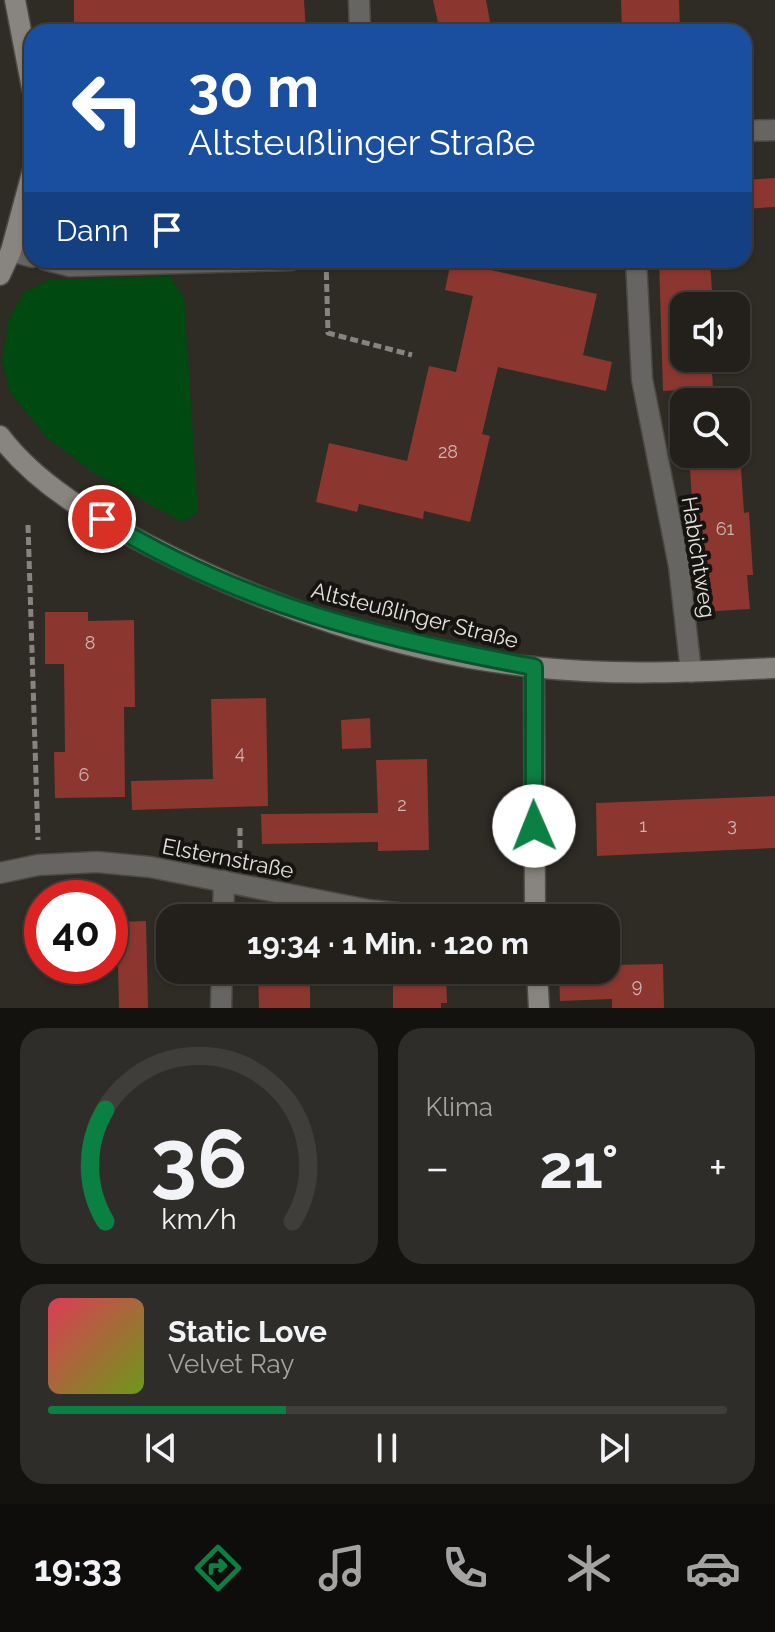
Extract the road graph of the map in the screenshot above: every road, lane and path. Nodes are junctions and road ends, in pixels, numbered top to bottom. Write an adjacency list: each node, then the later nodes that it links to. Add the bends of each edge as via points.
1 (15, 0): 4 (street)
2 (359, 0): 3 (street)
3 (360, 24)
4 (24, 47)
5 (775, 130): 6 (street)
6 (752, 131)
7 (24, 203): 8 (street)
8 (11, 251): 9 (street); 12 (street)
9 (24, 255)
10 (326, 268): 13 (path, via 328,333)
11 (636, 268): 18 (street, Habichtweg, via 642,379 679,566)
12 (0, 275)
13 (412, 355)
14 (0, 436): 16 (street, Altsteußlinger Straße, via 54,489 127,534 260,598 337,625)
15 (28, 525): 19 (path)
16 (534, 667): 18 (street, Altsteußlinger Straße); 24 (street)
17 (775, 668): 18 (street, Altsteußlinger Straße)
18 (691, 672)
19 (38, 865): 20 (street, Elsternstraße); 21 (street, Elsternstraße, via 97,862)
20 (0, 873)
21 (224, 881): 22 (street); 23 (street, Elsternstraße)
22 (223, 904)
23 (338, 904)
24 (535, 904)
25 (222, 984): 27 (street)
26 (538, 984): 28 (street)
27 (221, 1008)
28 (539, 1008)

